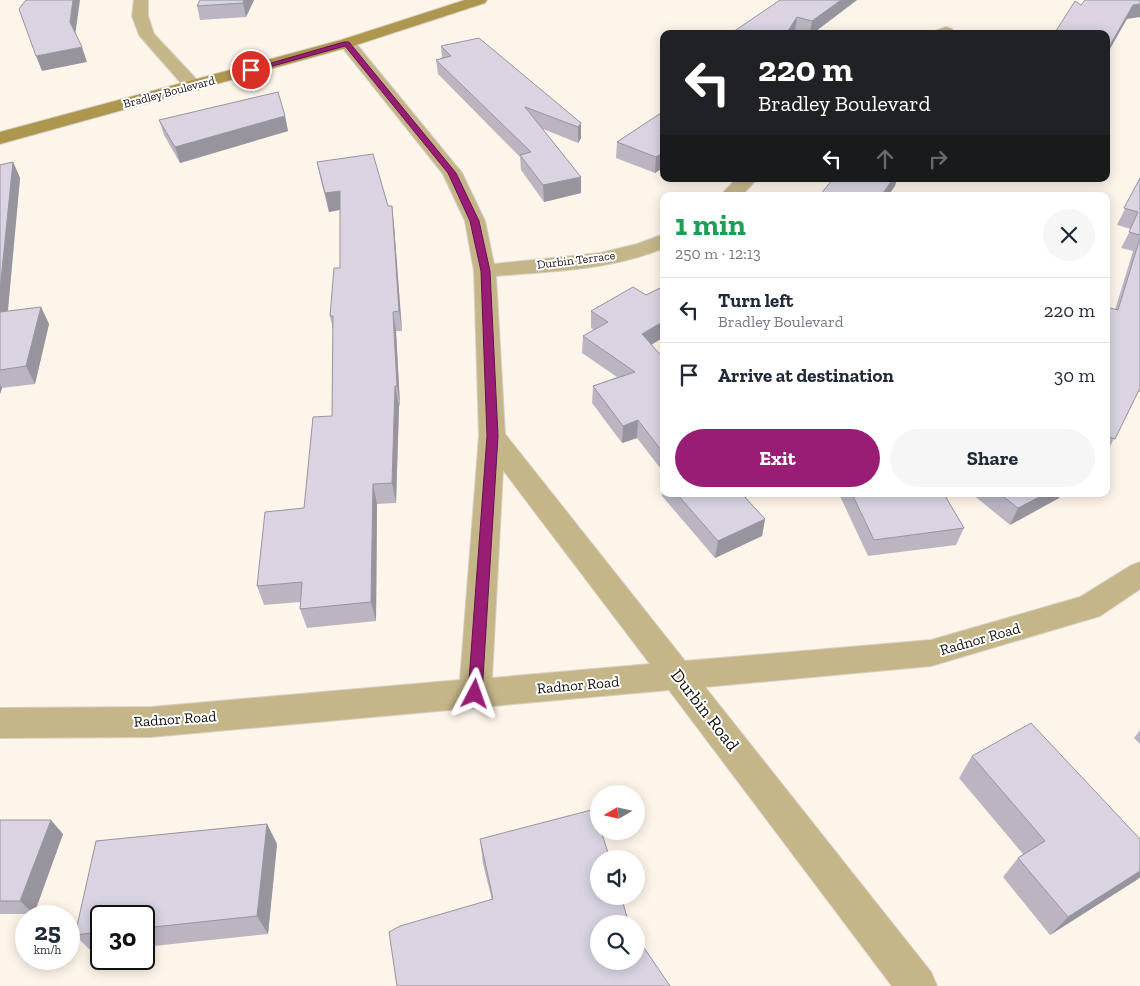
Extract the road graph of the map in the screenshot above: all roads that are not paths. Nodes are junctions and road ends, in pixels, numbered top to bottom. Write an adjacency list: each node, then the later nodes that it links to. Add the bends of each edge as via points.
1 (141, 0): 4 (street, via 140,16 147,34)
2 (480, 0): 3 (main road, Bradley Boulevard)
3 (346, 44): 4 (main road, Bradley Boulevard); 9 (street, via 452,173 474,221)
4 (193, 86): 5 (main road, Bradley Boulevard)
5 (0, 138)
6 (744, 182): 7 (street)
7 (734, 192)
8 (660, 241): 9 (street, Durbin Terrace, via 614,257)
9 (485, 271): 10 (street)
10 (492, 436): 12 (street, Durbin Road); 13 (street)
11 (1140, 574): 12 (street, Radnor Road, via 1089,607 931,653)
12 (679, 675): 13 (street, Radnor Road); 15 (street, Durbin Road)
13 (475, 694): 14 (street, Radnor Road, via 151,722)
14 (0, 723)
15 (917, 986)

